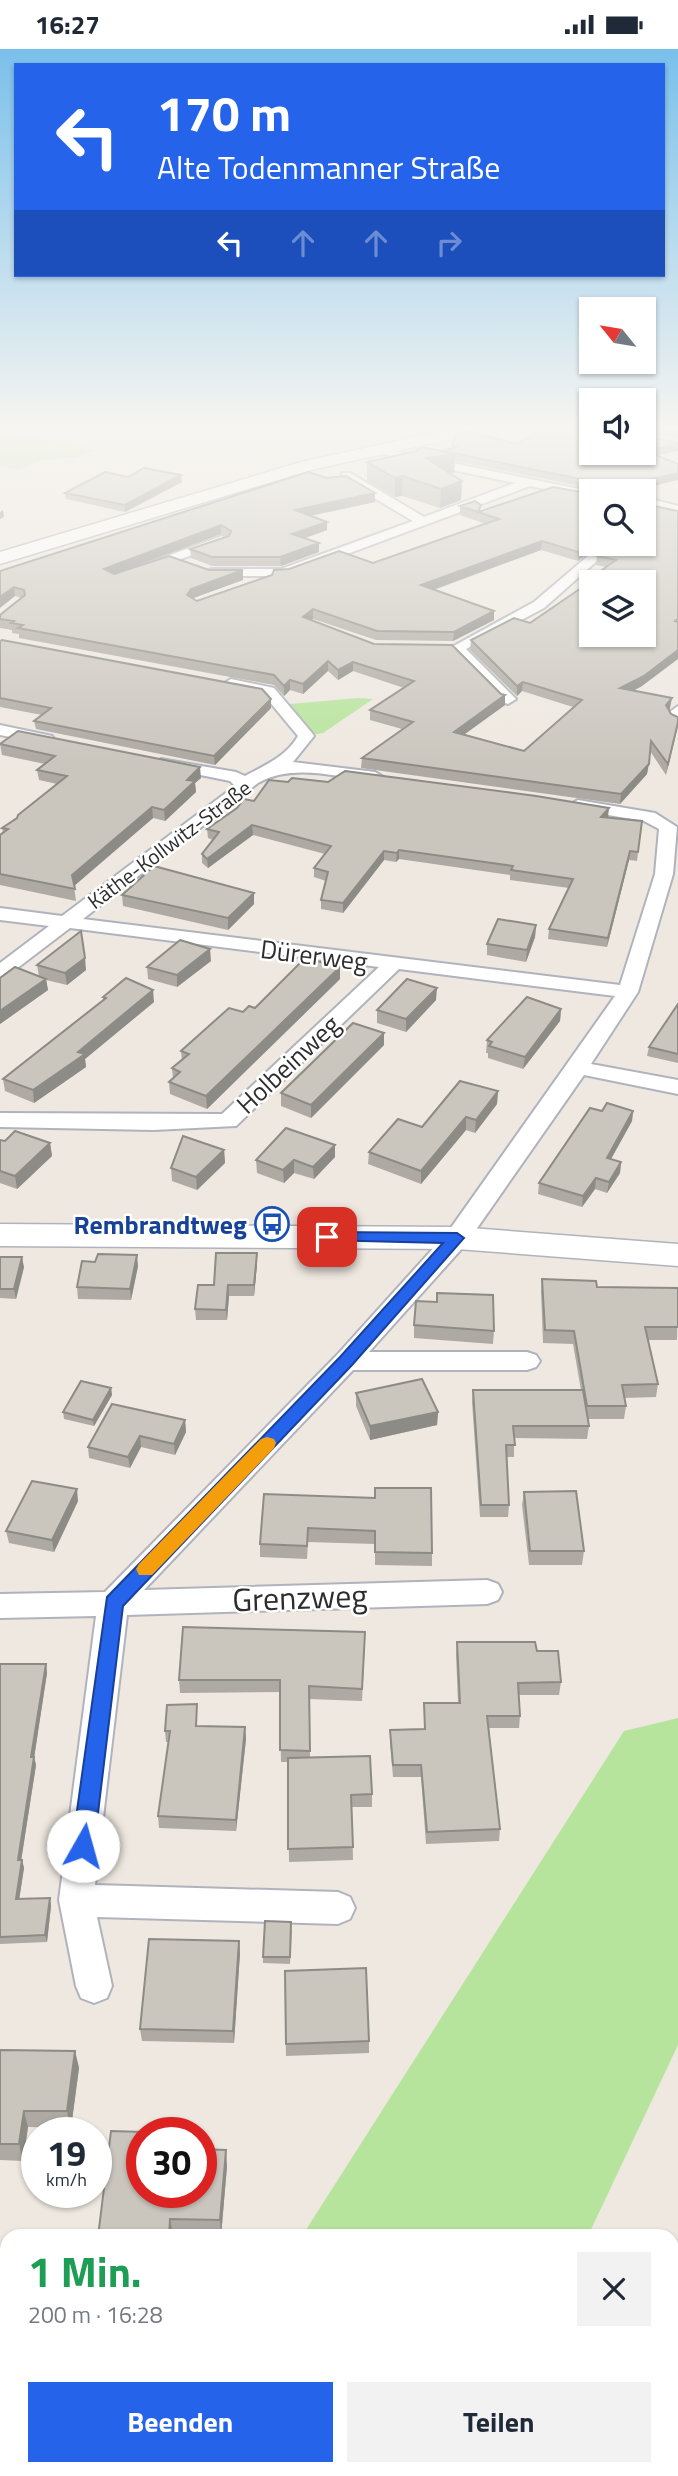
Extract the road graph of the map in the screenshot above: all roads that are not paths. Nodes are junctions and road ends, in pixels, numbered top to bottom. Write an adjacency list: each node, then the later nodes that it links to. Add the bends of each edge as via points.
1 (65, 538): 5 (main road)
2 (377, 538): 8 (street)
3 (222, 540): 6 (street)
4 (596, 556): 11 (street, via 539,605 450,648)
5 (0, 558)
6 (171, 558): 7 (street); 8 (street, via 210,573)
7 (125, 573)
8 (283, 573): 9 (street)
9 (234, 590)
10 (215, 681): 17 (street, via 269,691 306,736)
11 (508, 699)
12 (678, 711): 13 (street)
13 (678, 720)
14 (0, 730): 15 (street)
15 (65, 743)
16 (144, 759): 19 (street, via 236,777)
17 (298, 761): 18 (street); 19 (street, Käthe-Kollwitz-Straße)
18 (398, 781)
19 (243, 784): 22 (street, Käthe-Kollwitz-Straße, via 239,792)
20 (561, 802): 25 (street, via 649,817 668,827 664,874)
21 (0, 914): 22 (street, Dürerweg)
22 (64, 924): 23 (street, Dürerweg); 24 (street)
23 (392, 965): 25 (street, Dürerweg); 28 (street, Holbeinweg, via 228,1121)
24 (0, 972)
25 (628, 992): 26 (street)
26 (578, 1068): 27 (street); 30 (street)
27 (678, 1087)
28 (0, 1120)
29 (0, 1235): 30 (main road)
30 (457, 1238): 31 (main road); 32 (street)
31 (678, 1255)
32 (346, 1361): 33 (street); 35 (street)
33 (527, 1361)
34 (487, 1592): 35 (street, Grenzweg)
35 (113, 1603): 36 (street, Grenzweg); 37 (street)
36 (0, 1606)
37 (76, 1900): 38 (street); 39 (street)
38 (338, 1908)
39 (94, 1986)

